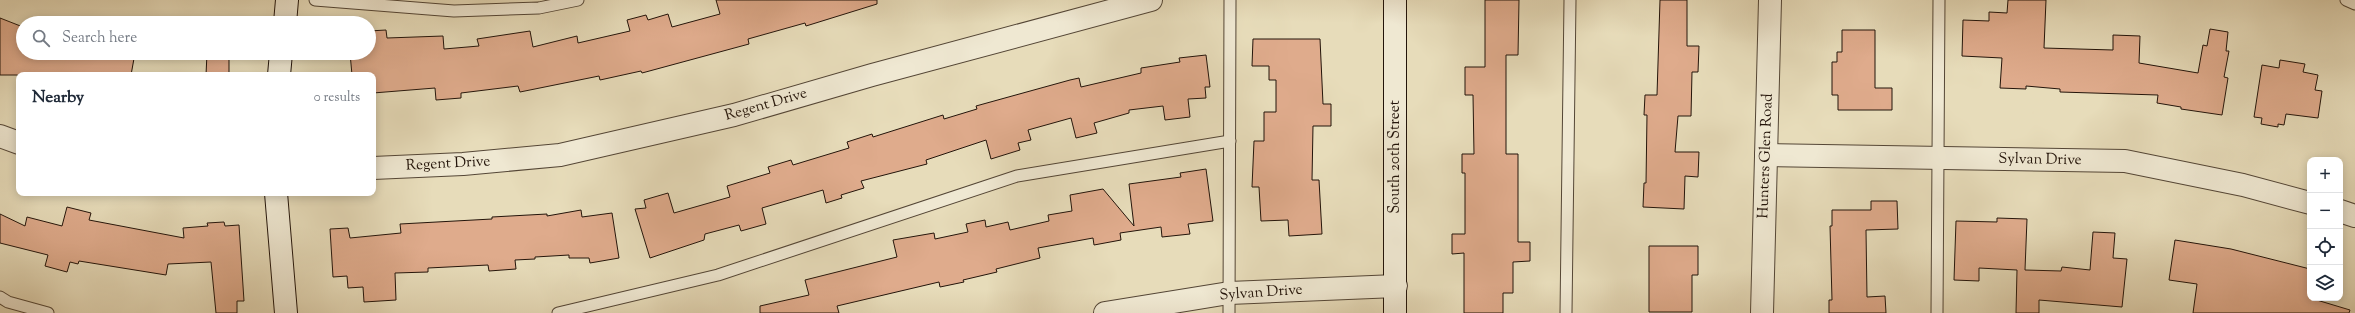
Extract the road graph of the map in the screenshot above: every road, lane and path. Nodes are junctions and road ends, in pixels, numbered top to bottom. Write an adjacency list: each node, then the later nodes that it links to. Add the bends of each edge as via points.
1 (287, 0): 12 (street)
2 (315, 0): 3 (lane, via 454,11 539,8)
3 (578, 0)
4 (1151, 0): 20 (street, Regent Drive, via 879,72 734,115 560,155 464,164)
5 (1230, 0): 16 (lane)
6 (1395, 0): 25 (street, South 20th Street)
7 (1570, 0): 33 (lane)
8 (1770, 0): 18 (street, Hunters Glen Road)
9 (1939, 0): 19 (lane)
10 (2346, 0): 11 (lane)
11 (2355, 4)
12 (286, 16)
13 (280, 60): 14 (street)
14 (279, 72)
15 (0, 136): 17 (street)
16 (1230, 141): 27 (lane); 30 (lane, via 1017,176 718,275)
17 (16, 143)
18 (1766, 155): 19 (street, Sylvan Drive); 34 (street, Hunters Glen Road)
19 (1938, 159): 22 (street, Sylvan Drive, via 2124,161 2243,185); 35 (lane)
20 (376, 168)
21 (276, 196): 29 (street)
22 (2307, 202)
23 (2343, 212): 24 (street)
24 (2355, 216)
25 (1396, 286): 27 (street, Sylvan Drive); 32 (street, South 20th Street)
26 (0, 297): 28 (lane, via 8,302)
27 (1229, 303): 31 (street, Sylvan Drive)
28 (48, 313)
29 (286, 313)
30 (558, 313)
31 (1105, 313)
32 (1395, 313)
33 (1566, 313)
34 (1762, 313)
35 (1937, 313)

